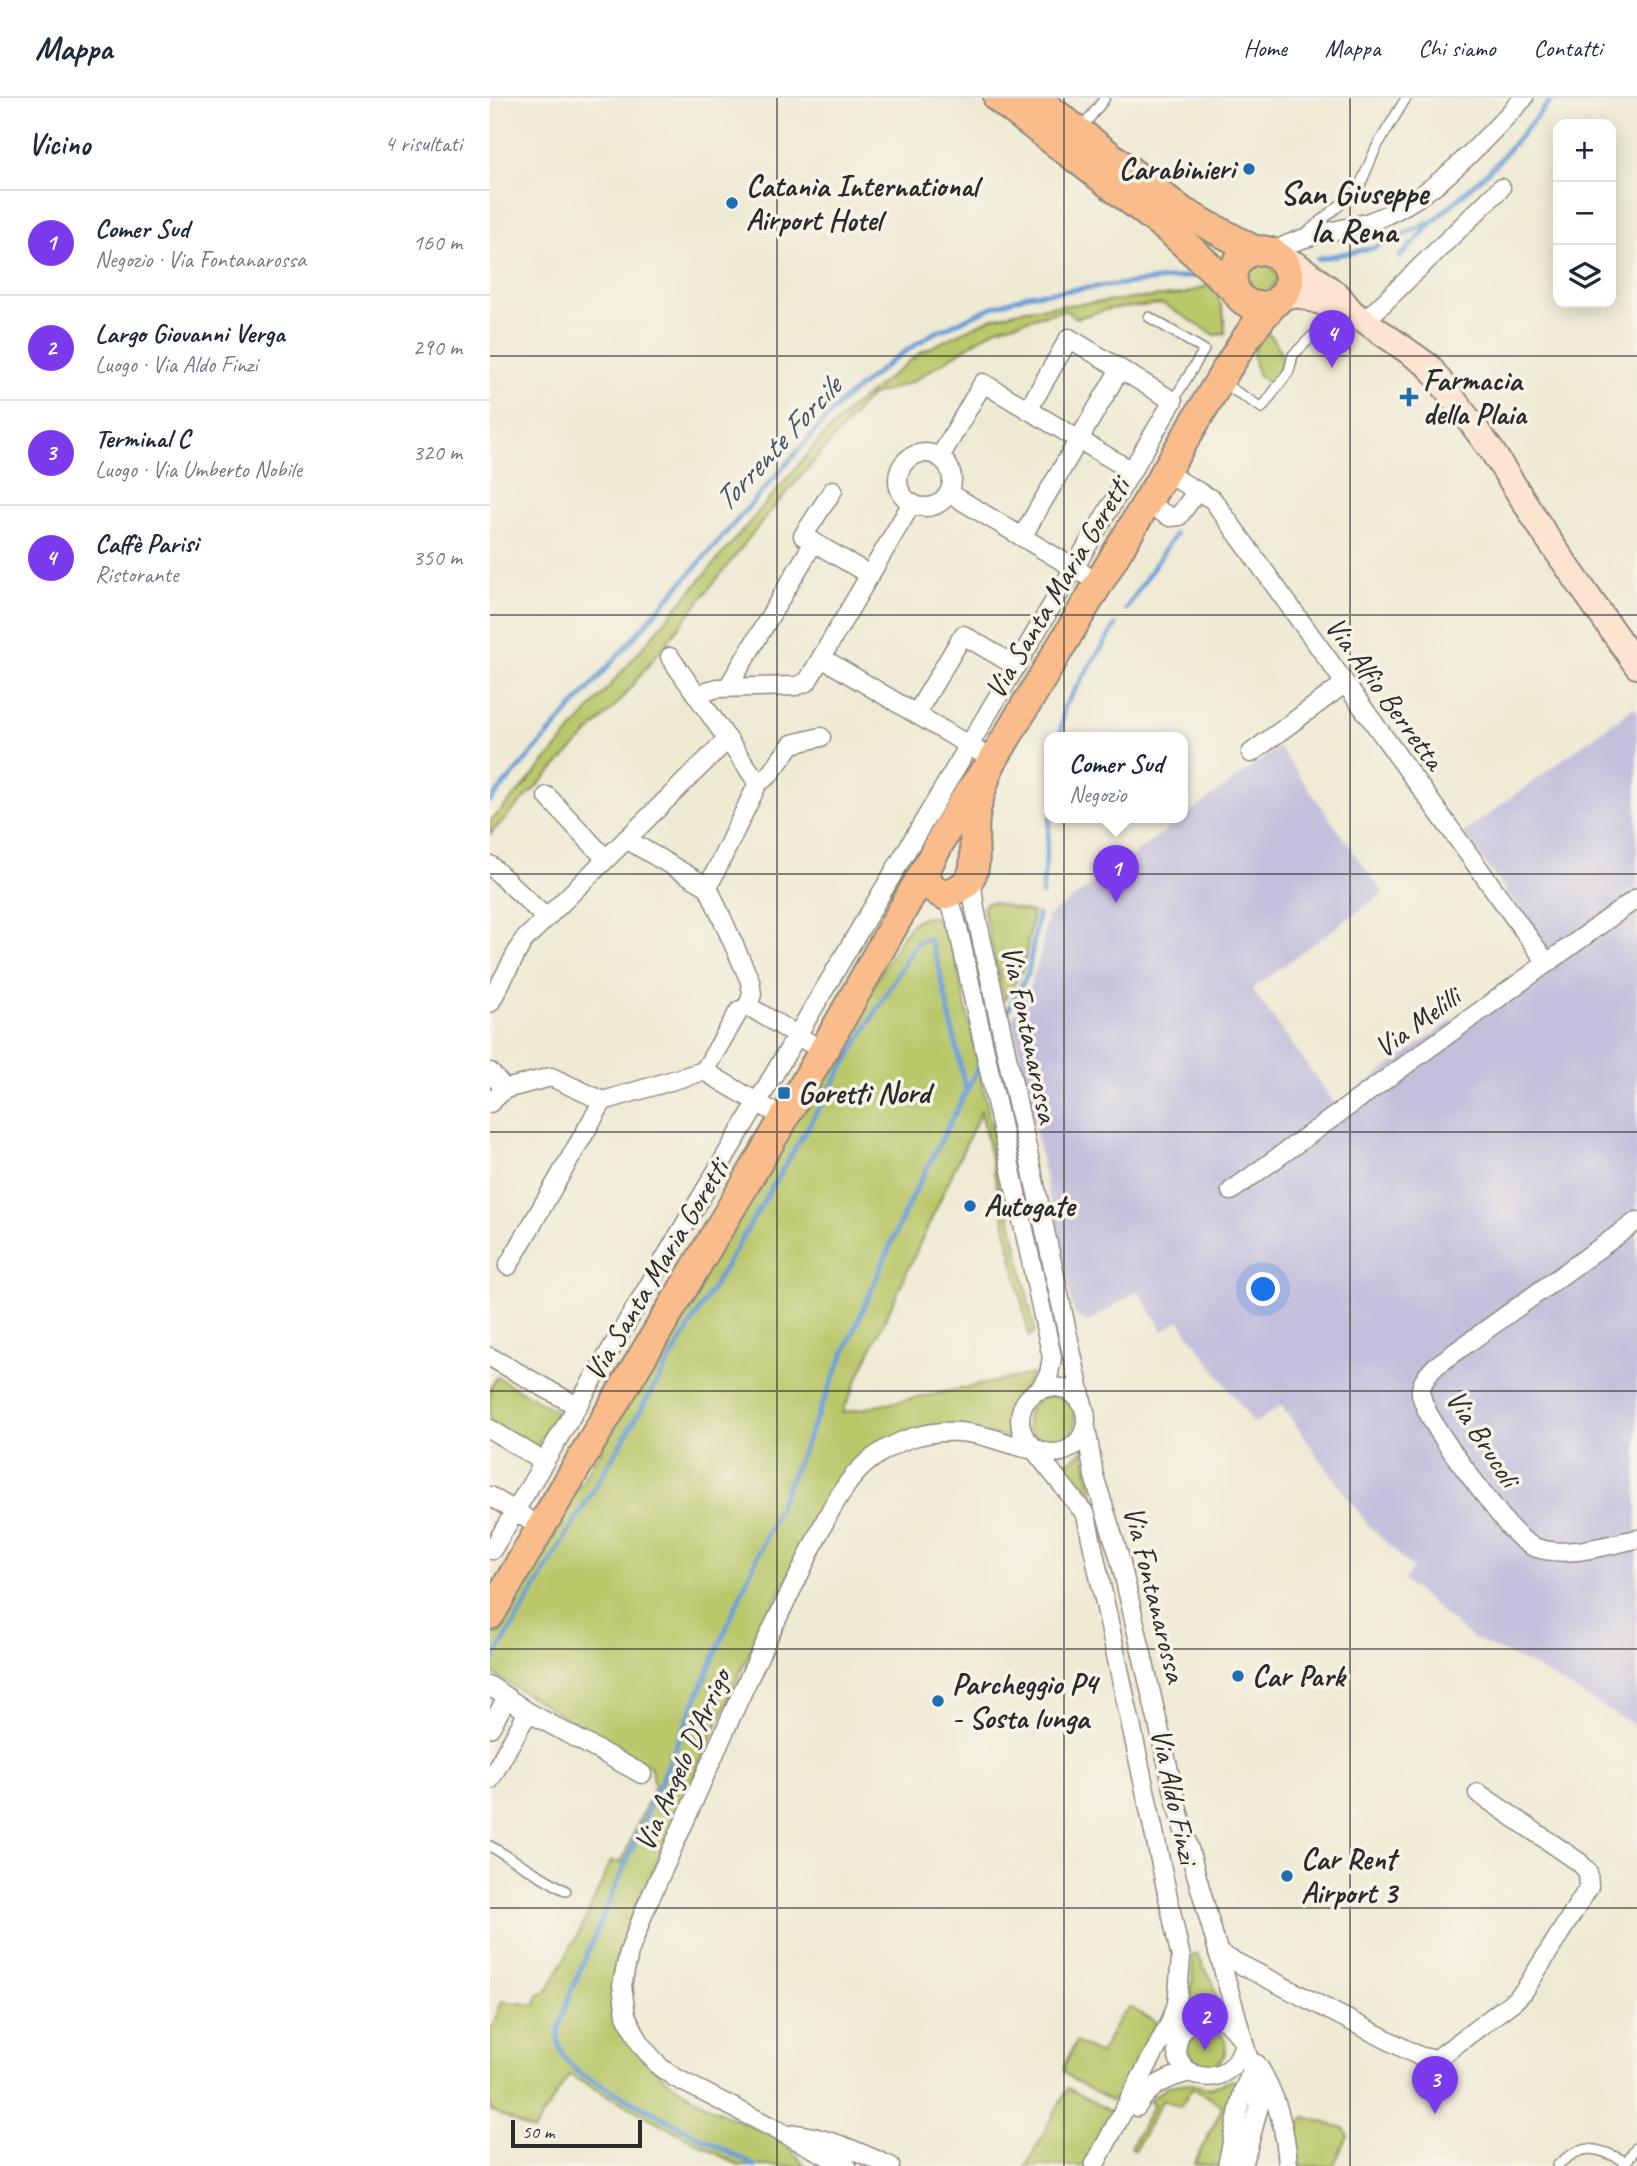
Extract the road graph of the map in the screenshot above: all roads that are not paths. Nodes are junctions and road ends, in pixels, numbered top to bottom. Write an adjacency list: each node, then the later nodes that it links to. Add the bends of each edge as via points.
1 (998, 98): 9 (main road, via 1173,233)
2 (1035, 98): 6 (main road)
3 (1105, 98): 6 (lane)
4 (1406, 98): 8 (lane, via 1358,190)
5 (1524, 98): 8 (street, via 1465,160 1413,201 1371,221)
6 (1079, 132): 8 (main road, via 1183,212)
7 (1501, 188): 11 (street)
8 (1275, 250): 9 (main road, via 1246,254 1236,265); 10 (main road, via 1288,273 1288,285); 11 (main road, via 1339,296)
9 (1236, 291): 10 (main road, via 1253,306 1264,307); 14 (main road, via 1234,329)
10 (1279, 299): 11 (main road, via 1302,296); 14 (main road)
11 (1352, 314): 14 (lane, via 1293,355 1289,371 1262,408); 33 (main road, via 1429,366)
12 (1149, 317): 15 (lane, via 1204,350)
13 (1120, 369): 15 (street); 16 (street, via 1069,338); 17 (street)
14 (1222, 378): 20 (main road, Via Santa Maria Goretti)
15 (1173, 401): 19 (street)
16 (1028, 410): 17 (street); 18 (street, via 983,383)
17 (1079, 440): 19 (street); 26 (street)
18 (940, 457): 23 (street, via 950,470); 24 (street, via 924,453 902,466 898,482)
19 (1132, 471): 28 (street)
20 (1164, 472): 22 (street, Via Alfio Berretta); 25 (main road, Via Santa Maria Goretti)
21 (833, 490): 27 (street, via 803,536)
22 (1197, 491): 25 (street, via 1179,516 1170,517); 35 (street, Via Alfio Berretta, via 1213,500)
23 (949, 493): 24 (street, via 928,507); 26 (street)
24 (912, 503): 29 (street)
25 (1146, 503): 30 (main road, Via Santa Maria Goretti)
26 (1022, 537): 28 (street)
27 (814, 542): 29 (street); 36 (street)
28 (1074, 568): 30 (street); 34 (street)
29 (870, 575): 32 (street)
30 (1099, 583): 43 (main road, Via Santa Maria Goretti)
31 (670, 657): 37 (street)
32 (822, 658): 36 (street, via 801,685); 38 (street)
33 (1637, 666)
34 (1016, 667): 38 (street, via 963,635); 41 (street)
35 (1344, 684): 42 (street); 57 (street, Via Alfio Berretta)
36 (727, 687): 37 (street)
37 (698, 697): 40 (street)
38 (915, 714): 41 (street)
39 (821, 737): 44 (street, via 792,744)
40 (727, 739): 44 (street); 46 (street)
41 (969, 746): 43 (street); 58 (street)
42 (1251, 753)
43 (992, 762): 47 (main road); 48 (main road, Via Santa Maria Goretti, via 975,812)
44 (758, 783): 53 (street)
45 (547, 796): 49 (street)
46 (626, 838): 49 (street); 53 (street)
47 (941, 841): 48 (main road, via 959,838); 51 (main road)
48 (974, 845): 52 (main road, via 976,865)
49 (606, 859): 56 (street)
50 (490, 865): 56 (street)
51 (924, 871): 54 (main road, via 928,882); 58 (main road)
52 (971, 878): 54 (main road, via 958,890); 75 (street, Via Fontanarossa)
53 (708, 887): 60 (street, via 750,981)
54 (942, 894): 58 (main road, via 907,918); 74 (street, Via Fontanarossa, via 958,928 1052,1357)
55 (1637, 898): 57 (street, Via Melilli)
56 (546, 918): 59 (street, via 523,941)
57 (1547, 963): 70 (street, Via Melilli)
58 (858, 966): 61 (street); 62 (main road, Via Santa Maria Goretti)
59 (492, 995)
60 (748, 1006): 61 (street); 63 (street, via 739,1011)
61 (797, 1035): 62 (street); 67 (street)
62 (823, 1051): 69 (main road, Via Santa Maria Goretti)
63 (704, 1071): 66 (street); 67 (street)
64 (490, 1072): 65 (street)
65 (505, 1088): 66 (street, via 551,1077); 68 (street)
66 (603, 1101): 72 (street)
67 (757, 1102): 69 (street); 76 (street)
68 (490, 1103)
69 (785, 1118): 83 (main road, Via Santa Maria Goretti)
70 (1231, 1192)
71 (1637, 1221): 84 (street, Via Brucoli, via 1436,1366 1421,1389 1426,1412 1521,1539 1558,1551)
72 (508, 1266)
73 (490, 1357): 76 (street)
74 (1040, 1389): 75 (street, via 1065,1388); 79 (street, via 1028,1398 1021,1412 1021,1427)
75 (1083, 1405): 77 (street)
76 (577, 1406): 80 (street)
77 (1086, 1427): 79 (street, via 1068,1450 1053,1453); 97 (street, Via Fontanarossa, via 1094,1476 1120,1559 1178,1810)
78 (490, 1429): 80 (street)
79 (1035, 1447): 98 (street, Via Aldo Finzi, via 1086,1515 1181,1958); 102 (street, Via Angelo D'Arrigo, via 939,1432 897,1443 856,1474 836,1503 775,1623 635,1932 623,1999 641,2045 674,2077)
80 (544, 1462): 82 (street)
81 (490, 1496): 82 (street)
82 (515, 1511): 83 (street); 85 (street)
83 (542, 1528): 86 (main road, Via Santa Maria Goretti)
84 (1637, 1539)
85 (491, 1549): 86 (street)
86 (519, 1567): 87 (main road, Via Santa Maria Goretti)
87 (490, 1615)
88 (490, 1686): 89 (street)
89 (507, 1698): 90 (street); 91 (street)
90 (528, 1712): 92 (street); 93 (street)
91 (490, 1728)
92 (642, 1774)
93 (490, 1780)
94 (1478, 1793): 97 (street, via 1579,1862 1588,1872 1589,1887 1524,1990 1438,2058 1419,2056)
95 (490, 1846): 96 (lane)
96 (566, 1891)
97 (1218, 1952): 99 (street, Via Fontanarossa)
98 (1173, 2033): 99 (street, via 1210,2015 1223,2018); 101 (street, via 1180,2059); 107 (street, via 1153,2059)
99 (1244, 2043): 100 (street); 101 (street, via 1227,2072 1208,2078); 111 (street, via 1280,2116)
100 (1252, 2071): 109 (street, via 1243,2091); 110 (street, via 1259,2106)
101 (1191, 2072): 108 (street, via 1159,2083 1145,2094)
102 (781, 2133): 105 (street, Via Angelo D'Arrigo); 106 (street, via 827,2140)
103 (1637, 2147): 104 (lane)
104 (1625, 2164): 112 (lane, via 1596,2148 1569,2154)
105 (847, 2166)
106 (890, 2166)
107 (1094, 2166)
108 (1105, 2166)
109 (1227, 2166)
110 (1243, 2166)
111 (1288, 2166)
112 (1557, 2166)

